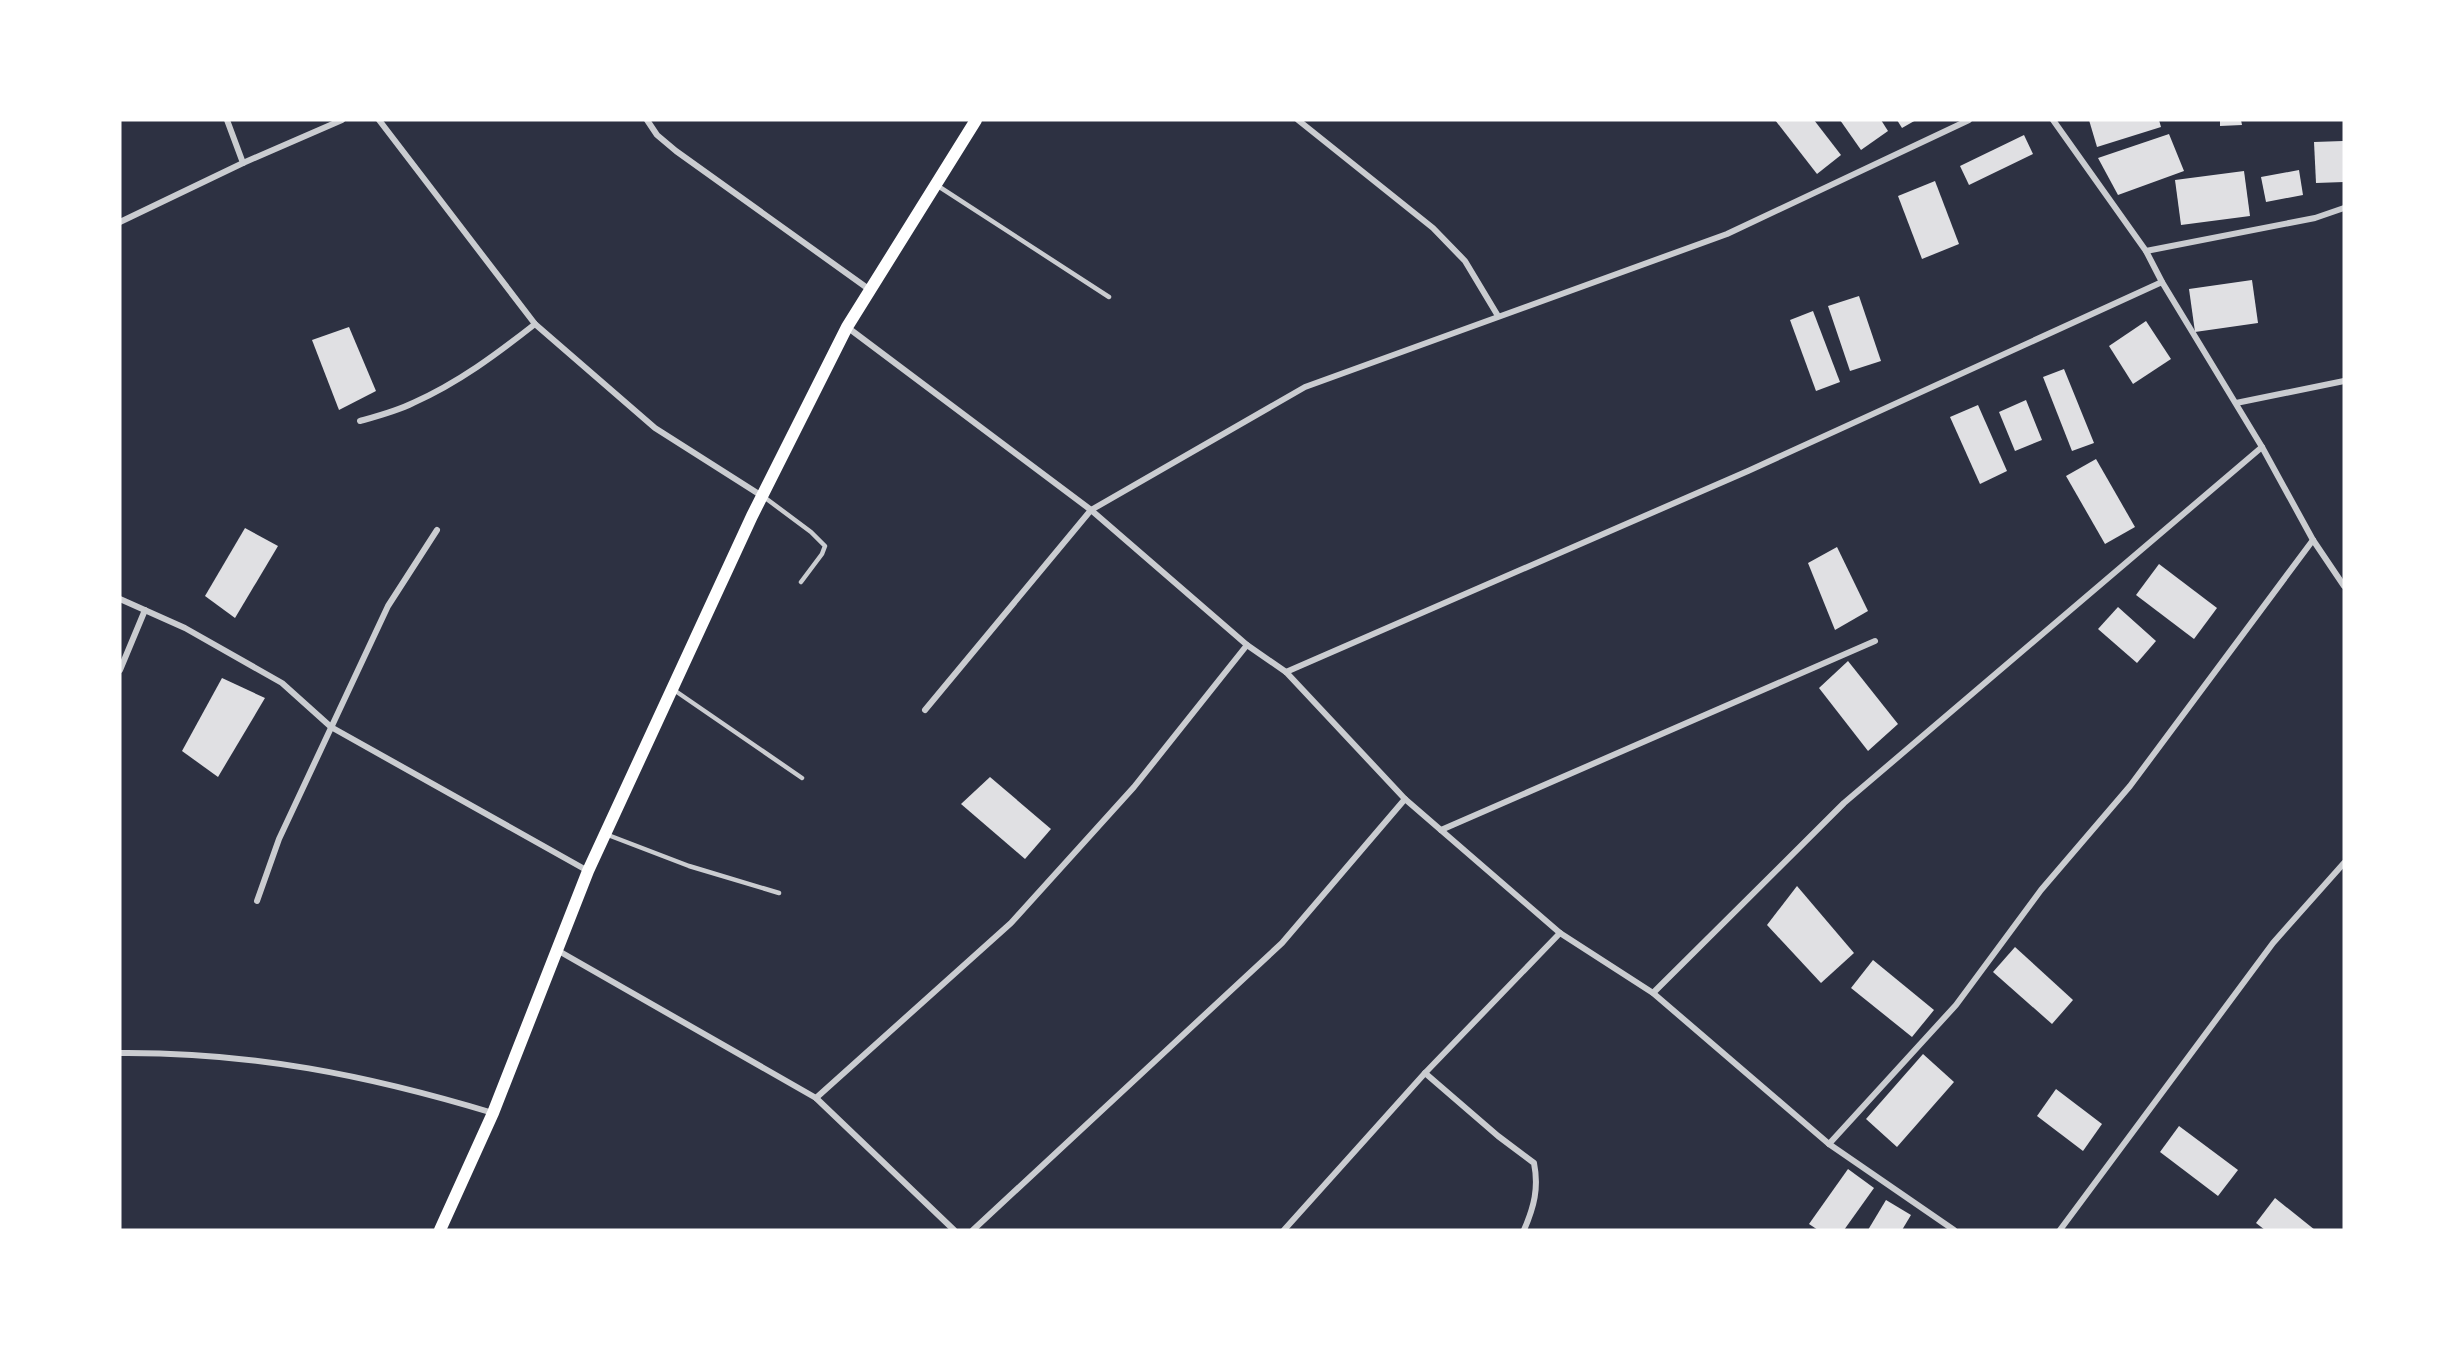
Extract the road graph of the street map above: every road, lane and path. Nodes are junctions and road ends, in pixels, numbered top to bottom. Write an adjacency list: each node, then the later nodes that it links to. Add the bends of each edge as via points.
1 (227, 120): 9 (street)
2 (342, 120): 9 (street)
3 (379, 120): 18 (street)
4 (647, 120): 15 (street, via 676,152)
5 (976, 120): 10 (main road)
6 (1298, 120): 17 (street, via 1433,228 1465,261)
7 (1969, 120): 17 (street, via 1727,234)
8 (2053, 120): 13 (street)
9 (243, 162): 12 (street)
10 (935, 185): 15 (main road); 16 (lane)
11 (2344, 208): 13 (street, via 2315,218)
12 (120, 222)
13 (2146, 250): 14 (street)
14 (2162, 282): 21 (street); 35 (street, via 1748,471)
15 (870, 290): 19 (main road)
16 (1109, 297)
17 (1498, 316): 25 (street, via 1305,387)
18 (535, 324): 22 (street, via 455,381 412,404); 24 (street, via 655,428)
19 (847, 327): 24 (main road); 25 (street)
20 (2344, 381): 21 (street)
21 (2236, 403): 23 (street)
22 (360, 422)
23 (2262, 447): 27 (street); 49 (street, via 1844,803)
24 (762, 496): 28 (lane, via 825,546); 36 (main road)
25 (1091, 510): 33 (street); 37 (street)
26 (437, 530): 38 (street, via 388,606)
27 (2313, 540): 29 (street); 54 (street, via 2130,786 2041,890 1956,1005)
28 (801, 582)
29 (2344, 586)
30 (120, 599): 31 (street)
31 (145, 610): 34 (street); 38 (street, via 282,683)
32 (1875, 641): 41 (street)
33 (1247, 645): 35 (street); 52 (street, via 1134,788 1011,923)
34 (120, 670)
35 (1286, 672): 40 (street)
36 (672, 689): 39 (lane); 42 (main road)
37 (925, 710)
38 (331, 727): 44 (street); 46 (street, via 279,839)
39 (802, 778)
40 (1405, 799): 41 (street); 57 (street, via 1282,943)
41 (1441, 830): 47 (street)
42 (605, 834): 44 (main road); 45 (lane, via 689,866)
43 (2344, 863): 61 (street, via 2273,943)
44 (588, 871): 48 (main road)
45 (779, 892)
46 (257, 901)
47 (1560, 933): 49 (street); 51 (street)
48 (556, 950): 52 (street); 53 (main road)
49 (1653, 993): 54 (street)
50 (120, 1053): 53 (street, via 243,1057 295,1065 416,1090)
51 (1425, 1073): 58 (street); 59 (street, via 1488,1129 1534,1163 1538,1179 1535,1203)
52 (816, 1098): 56 (street)
53 (493, 1113): 55 (main road)
54 (1829, 1144): 60 (street)
55 (440, 1230)
56 (954, 1230)
57 (973, 1230)
58 (1284, 1230)
59 (1524, 1230)
60 (1954, 1230)
61 (2060, 1230)

